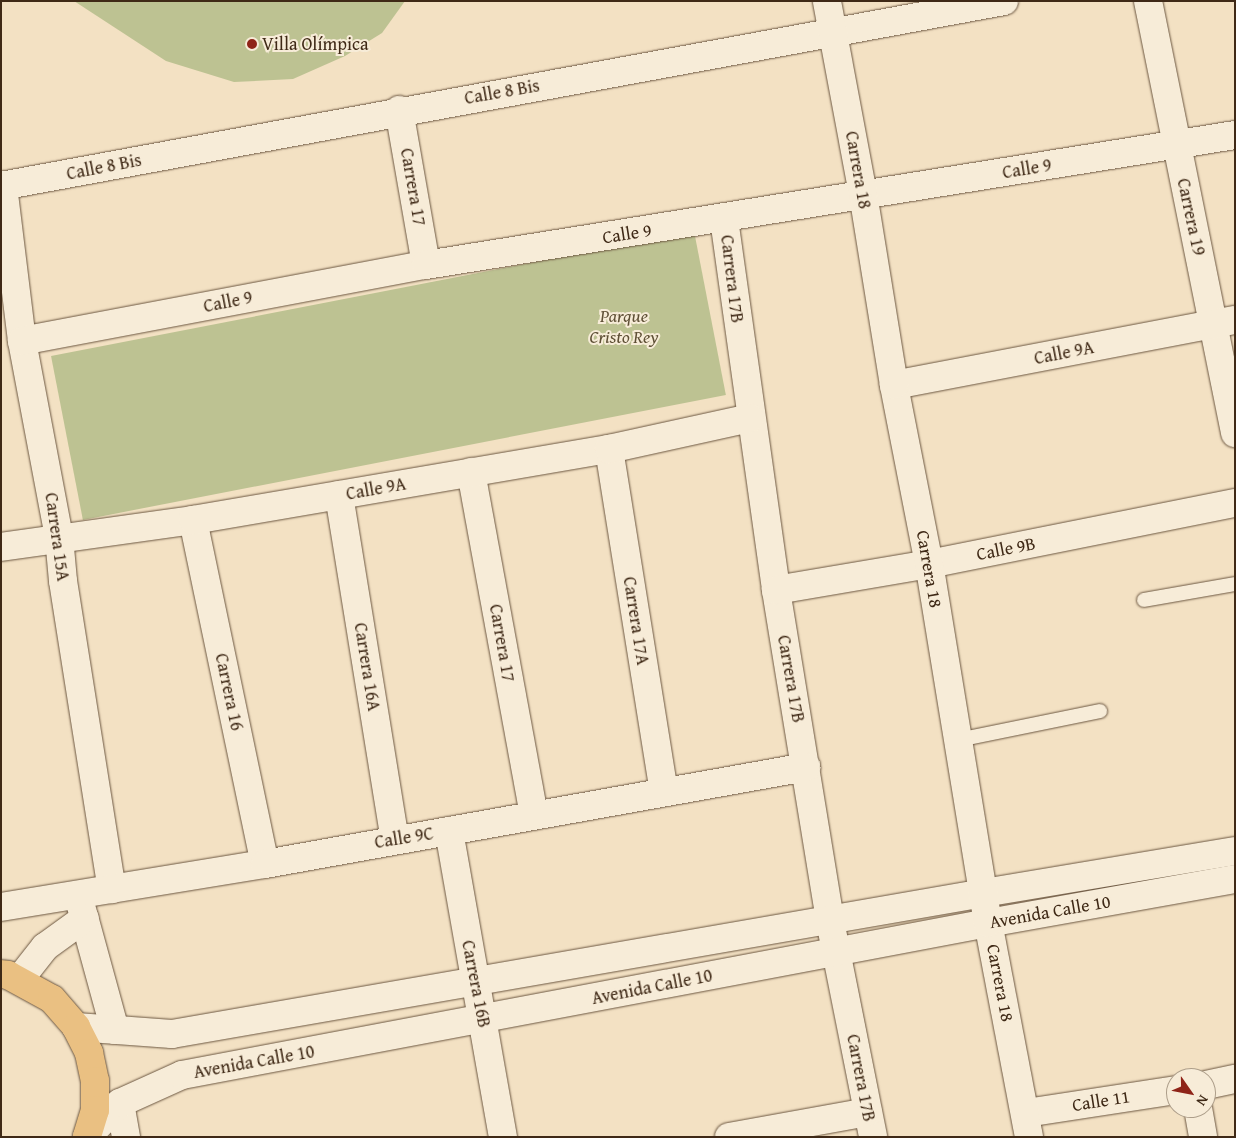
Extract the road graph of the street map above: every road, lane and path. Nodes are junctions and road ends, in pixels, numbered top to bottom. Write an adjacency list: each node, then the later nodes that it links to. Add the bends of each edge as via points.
1 (827, 1): 4 (street, Carrera 18)
2 (1004, 1): 4 (street, Calle 8 Bis)
3 (1148, 1): 7 (street, Carrera 19)
4 (832, 31): 5 (street, Calle 8 Bis); 9 (street, Carrera 18)
5 (399, 110): 8 (street, Calle 8 Bis); 11 (street, Carrera 17)
6 (1235, 136): 7 (street, Calle 9)
7 (1177, 146): 9 (street, Calle 9); 12 (street, Carrera 19)
8 (2, 186): 13 (street, Carrera 15A)
9 (863, 194): 10 (street, Calle 9); 14 (street, Carrera 18)
10 (724, 219): 11 (street, Calle 9); 15 (street, Carrera 17B)
11 (426, 265): 13 (street, Calle 9)
12 (1224, 322): 14 (street, Calle 9A); 16 (street, Carrera 19)
13 (22, 341): 22 (street, Carrera 15A)
14 (894, 385): 24 (street, Carrera 18)
15 (750, 418): 17 (street, Calle 9A); 26 (street, Carrera 17B)
16 (1235, 433)
17 (609, 449): 18 (street, Calle 9A); 31 (street, Carrera 17A)
18 (471, 472): 19 (street, Calle 9A); 32 (street, Carrera 17)
19 (339, 495): 21 (street, Calle 9A); 34 (street, Carrera 16A)
20 (1235, 503): 24 (street, Calle 9B)
21 (193, 520): 22 (street, Calle 9A); 36 (street, Carrera 16)
22 (59, 537): 23 (street, Calle 9A); 38 (street, Carrera 15A, via 63,581)
23 (1, 547)
24 (929, 564): 26 (street, Calle 9B); 29 (street, Carrera 18)
25 (1235, 584): 27 (lane)
26 (776, 590): 30 (street, Carrera 17B)
27 (1144, 600)
28 (1100, 711): 29 (lane)
29 (958, 740): 39 (street, Carrera 18)
30 (806, 767): 31 (street, Calle 9C); 42 (street, Carrera 17B)
31 (664, 792): 32 (street, Calle 9C)
32 (534, 815): 33 (street, Calle 9C)
33 (449, 831): 34 (street, Calle 9C); 46 (street, Carrera 16B)
34 (395, 839): 36 (street, Calle 9C)
35 (1235, 851): 39 (street, Avenida Calle 10)
36 (265, 864): 38 (street, Calle 9C)
37 (1235, 880): 43 (street, Avenida Calle 10)
38 (112, 889): 40 (street, Calle 9C)
39 (984, 894): 42 (street, Avenida Calle 10); 43 (street, Carrera 18)
40 (81, 906): 41 (street, Calle 9C); 45 (street, via 45,947); 49 (street)
41 (1, 907)
42 (830, 921): 44 (street, Carrera 17B); 46 (street, Avenida Calle 10)
43 (988, 923): 44 (street, Avenida Calle 10); 58 (street, Carrera 18)
44 (836, 950): 47 (street, Avenida Calle 10); 57 (street, Carrera 17B)
45 (8, 974): 48 (highway, via 52,999)
46 (474, 981): 47 (street, Carrera 16B); 50 (street, Avenida Calle 10)
47 (482, 1020): 51 (street, Avenida Calle 10); 61 (street, Carrera 16B)
48 (76, 1027): 49 (street, Avenida Calle 10); 59 (highway, via 89,1053 95,1081 95,1110)
49 (115, 1030): 50 (street, Avenida Calle 10)
50 (172, 1034): 51 (street)
51 (182, 1075): 55 (street, Avenida Calle 10)
52 (1235, 1079): 53 (street)
53 (1216, 1083)
54 (1166, 1092): 58 (street, Calle 11)
55 (120, 1103): 59 (street, Avenida Calle 10); 60 (street)
56 (1199, 1118): 63 (street)
57 (870, 1124): 62 (street)
58 (1027, 1125)
59 (87, 1137)
60 (126, 1137)
61 (503, 1137)
62 (729, 1137)
63 (1202, 1137)

